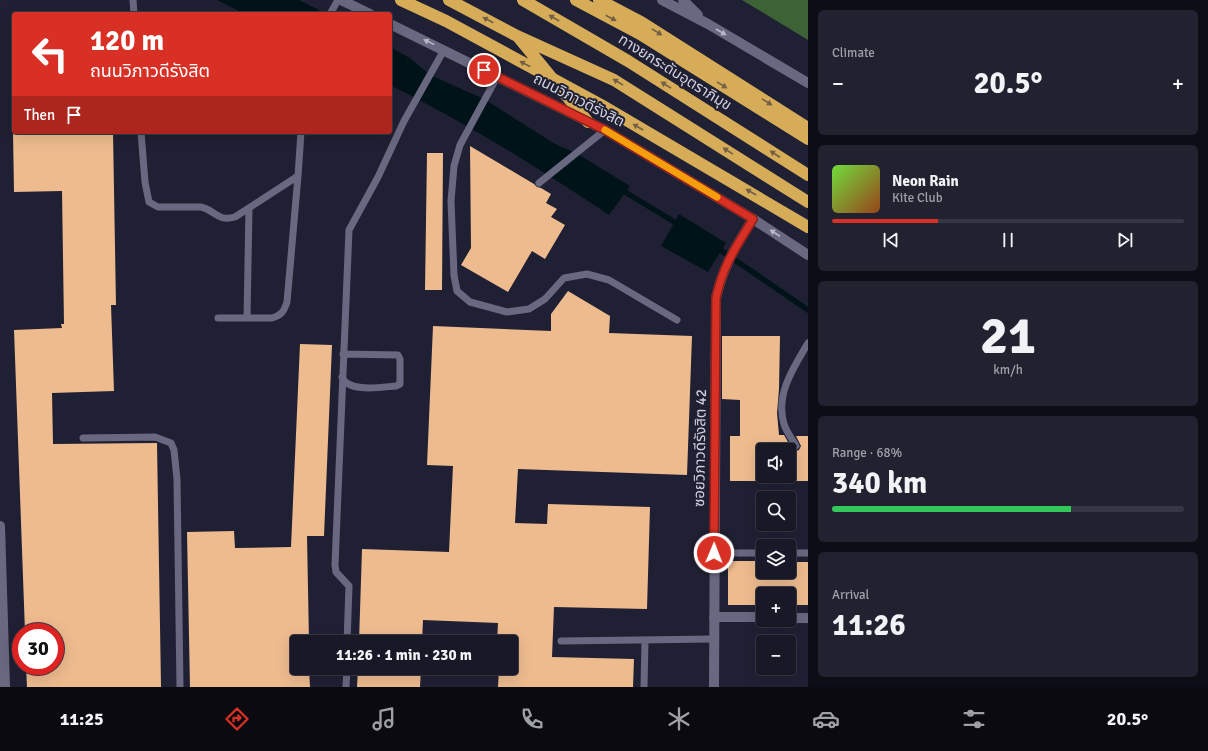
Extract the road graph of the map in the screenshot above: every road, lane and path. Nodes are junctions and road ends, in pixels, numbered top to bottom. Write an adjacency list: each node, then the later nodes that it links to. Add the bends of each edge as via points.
1 (133, 0): 11 (lane)
2 (338, 0): 12 (lane)
3 (341, 0): 13 (street)
4 (401, 0): 32 (highway, one-way to 4, via 601,105 446,21)
5 (449, 0): 16 (highway, ถนนวิภาวดีรังสิต, one-way to 5)
6 (523, 0): 26 (highway, ทางยกระดับอุตราภิมุข, one-way to 6, via 628,61)
7 (576, 0): 25 (highway, ทางยกระดับอุตราภิมุข, one-way to 25, via 640,34)
8 (599, 0): 21 (highway, one-way to 21, via 641,22)
9 (662, 0): 14 (street)
10 (683, 0): 14 (street)
11 (134, 12)
12 (331, 12)
13 (366, 12)
14 (708, 24): 19 (street, one-way to 19)
15 (392, 25): 17 (street, ถนนวิภาวดีรังสิต, one-way to 15)
16 (517, 36): 20 (highway); 29 (highway, ถนนวิภาวดีรังสิต, one-way to 16, via 614,80)
17 (444, 50): 18 (street, ถนนวิภาวดีรังสิต); 38 (lane, via 349,230)
18 (497, 77): 20 (street, ถนนวิภาวดีรังสิต); 36 (lane, via 460,145 454,166 451,201 457,291 470,302 507,312 529,309 545,299 564,278 587,274 609,280)
19 (808, 83)
20 (588, 122): 22 (street, ถนนวิภาวดีรังสิต)
21 (808, 128)
22 (605, 130): 28 (lane); 31 (street, ถนนวิภาวดีรังสิต)
23 (141, 134): 30 (lane, via 146,198 152,205 201,207 228,219)
24 (301, 134): 27 (lane)
25 (808, 139)
26 (808, 175)
27 (298, 176): 30 (lane); 35 (lane, via 287,302 284,311 280,316 272,318)
28 (539, 183)
29 (808, 202)
30 (249, 208): 35 (lane)
31 (753, 219): 33 (street, ถนนวิภาวดีรังสิต, one-way to 31); 43 (street, ซอยวิภาวดีรังสิต 42, via 732,252 722,274 716,298)
32 (808, 227)
33 (808, 254)
34 (218, 318): 35 (lane)
35 (247, 318)
36 (677, 320)
37 (808, 343): 41 (lane, via 789,378 781,400 784,424)
38 (342, 354): 39 (lane); 39 (lane, via 398,355 400,384 353,387 346,384)
39 (342, 377): 51 (lane, via 334,565 336,572 349,586)
40 (83, 438): 57 (lane, via 155,437 171,443 174,450 177,479)
41 (794, 443)
42 (0, 526): 56 (street)
43 (714, 553): 44 (lane); 47 (street, ซอยวิภาวดีรังสิต 42)
44 (756, 553)
45 (796, 553): 46 (lane)
46 (808, 553)
47 (714, 617): 48 (street); 52 (street, ซอยวิภาวดีรังสิต 42)
48 (756, 618)
49 (796, 618): 50 (street)
50 (808, 618)
51 (347, 635)
52 (714, 638): 54 (lane); 60 (street, ซอยวิภาวดีรังสิต 42)
53 (561, 641): 54 (lane)
54 (645, 641): 59 (lane)
55 (346, 675): 58 (lane)
56 (6, 687)
57 (180, 687)
58 (346, 687)
59 (644, 687)
60 (714, 687)

